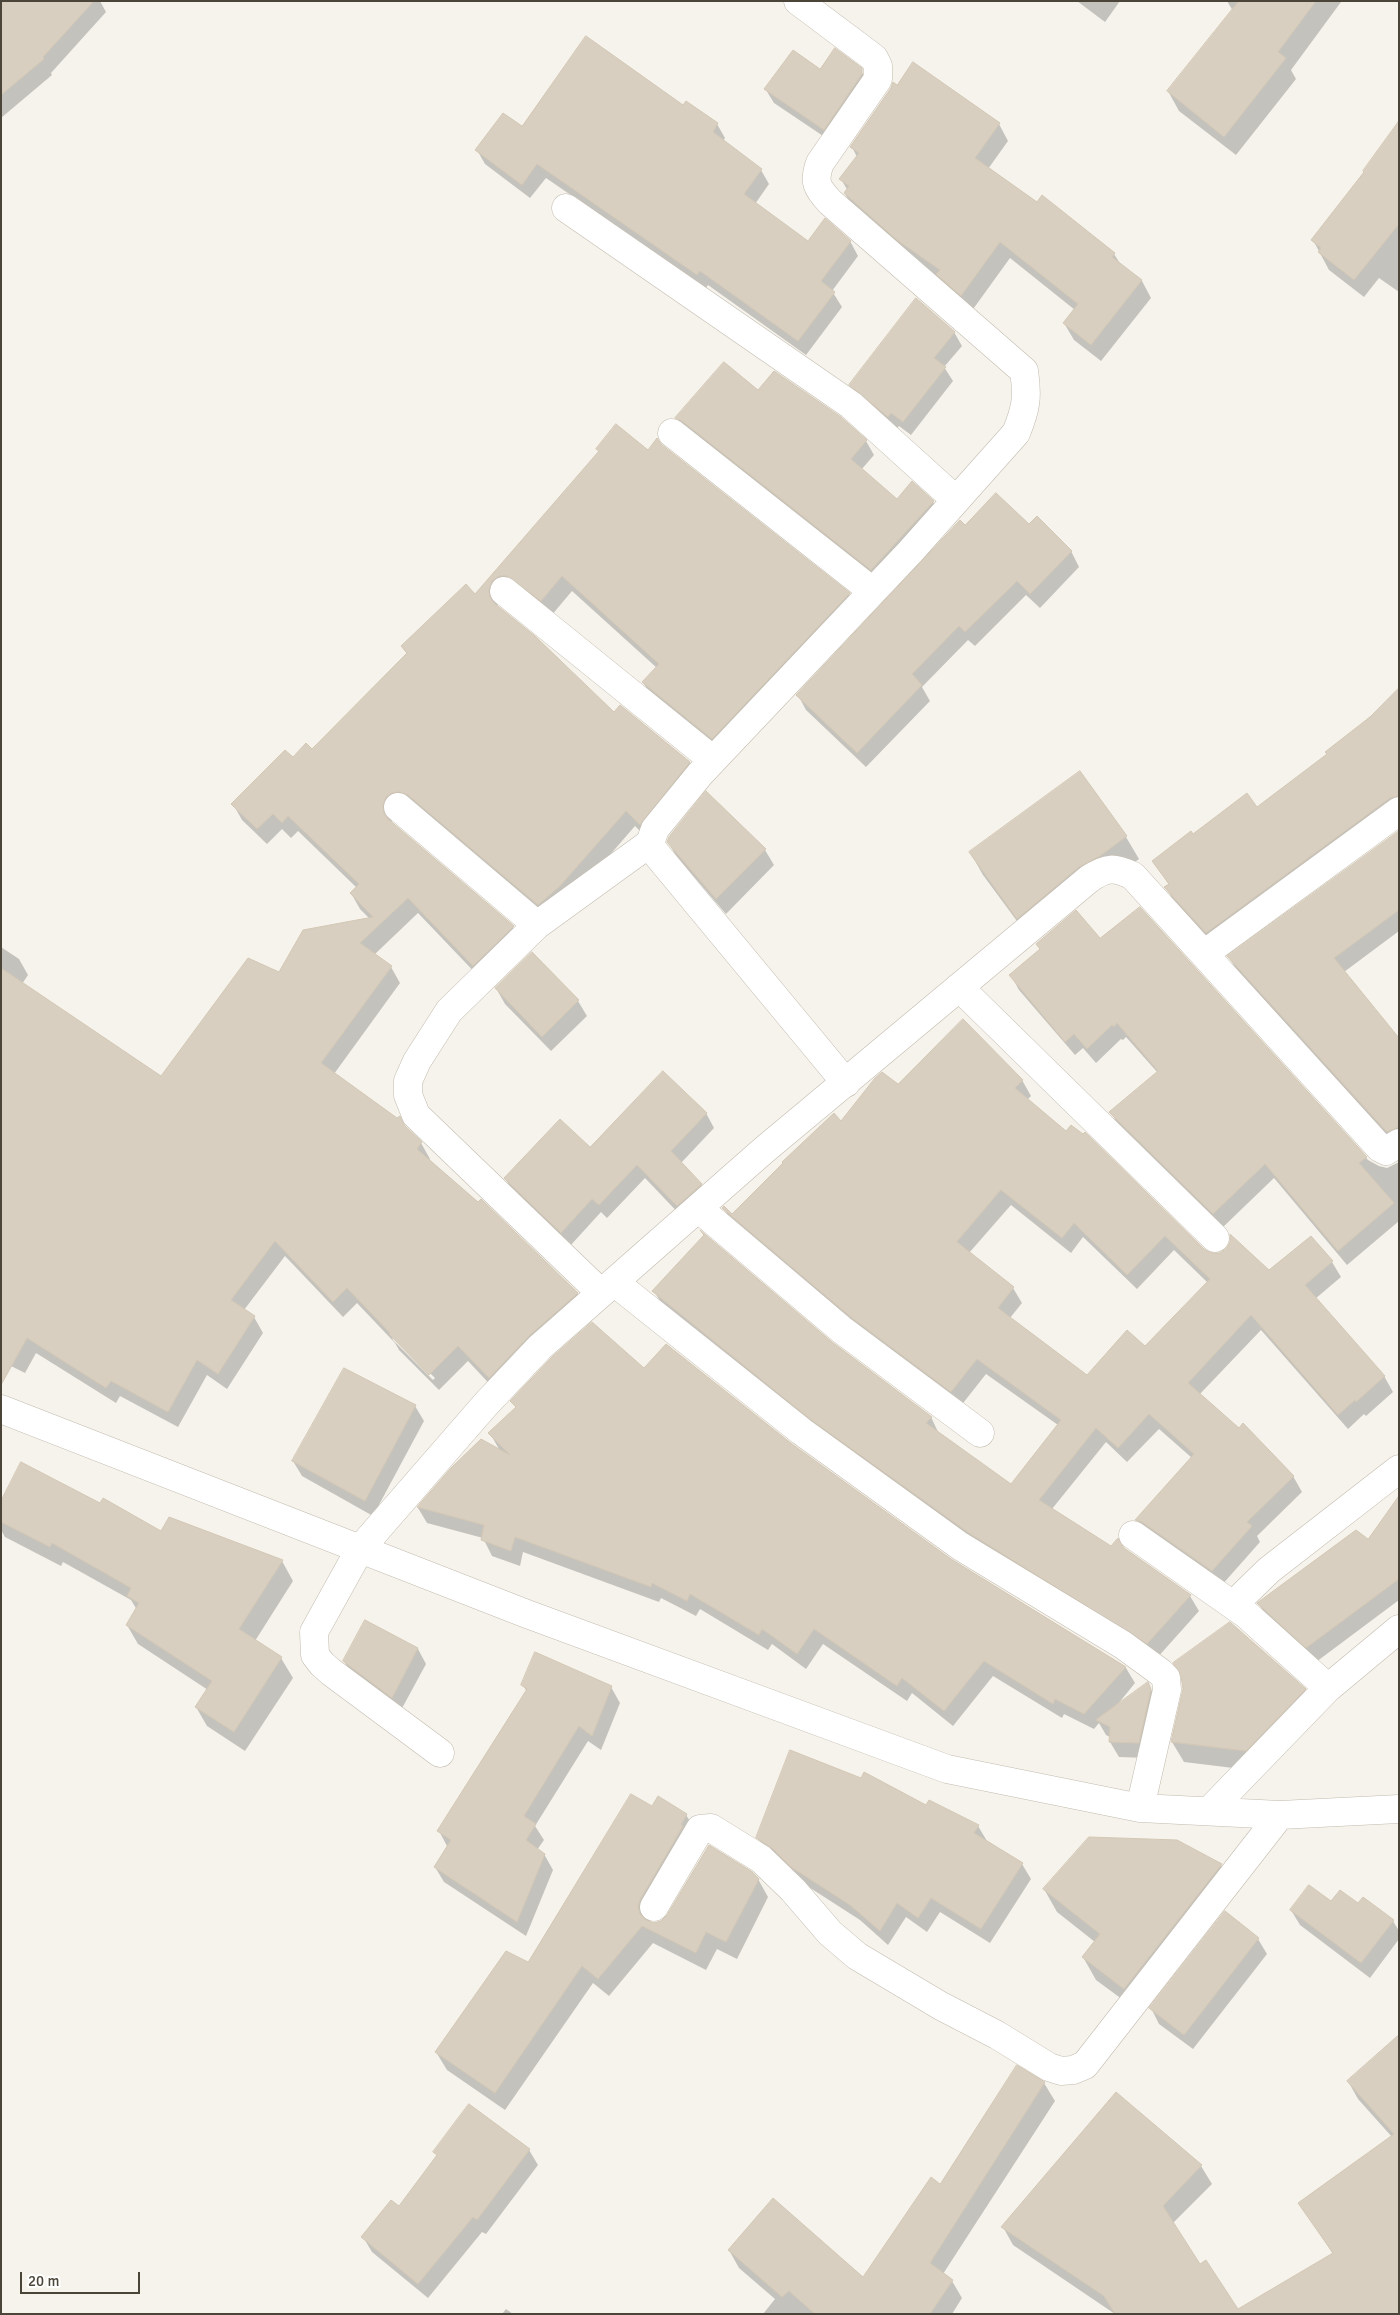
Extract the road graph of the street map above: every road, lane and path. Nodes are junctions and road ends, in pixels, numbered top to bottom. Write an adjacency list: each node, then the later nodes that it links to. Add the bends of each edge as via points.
1 (798, 1): 4 (street, via 874,58 878,66 878,79 820,162 816,173 817,188 1024,371 1026,409 1016,433)
2 (566, 208): 4 (street, via 851,405)
3 (672, 433): 5 (street)
4 (956, 500): 5 (street)
5 (871, 590): 7 (street)
6 (504, 591): 7 (street)
7 (713, 760): 10 (street, via 655,829)
8 (398, 807): 11 (street)
9 (1399, 811): 12 (street)
10 (650, 843): 11 (street); 14 (street, via 654,852)
11 (537, 925): 18 (street, via 449,1010 417,1061 408,1081 408,1095 416,1115)
12 (1204, 954): 13 (street, via 1133,876 1120,870 1103,869); 15 (street, via 1371,1139 1386,1150)
13 (959, 988): 14 (street); 17 (street)
14 (846, 1083): 16 (street)
15 (1399, 1143)
16 (698, 1208): 18 (street); 20 (street, via 842,1330)
17 (1215, 1238)
18 (607, 1288): 23 (street, via 533,1354); 28 (street, via 960,1546 1123,1645 1160,1672 1166,1678 1167,1690)
19 (1, 1409): 23 (street)
20 (980, 1433)
21 (1399, 1469): 24 (street, via 1269,1570)
22 (1133, 1535): 24 (street)
23 (360, 1549): 27 (street, via 314,1632 315,1655 322,1664); 28 (street, via 526,1614 947,1769)
24 (1234, 1605): 26 (street)
25 (1399, 1629): 26 (street)
26 (1328, 1688): 30 (street)
27 (440, 1753)
28 (1140, 1808): 30 (street)
29 (1399, 1809): 31 (street)
30 (1209, 1811): 31 (street)
31 (1280, 1815): 32 (street, via 1089,2060 1073,2070 1049,2067 857,1956 830,1933 761,1859 711,1828 700,1829)
32 (654, 1907)

